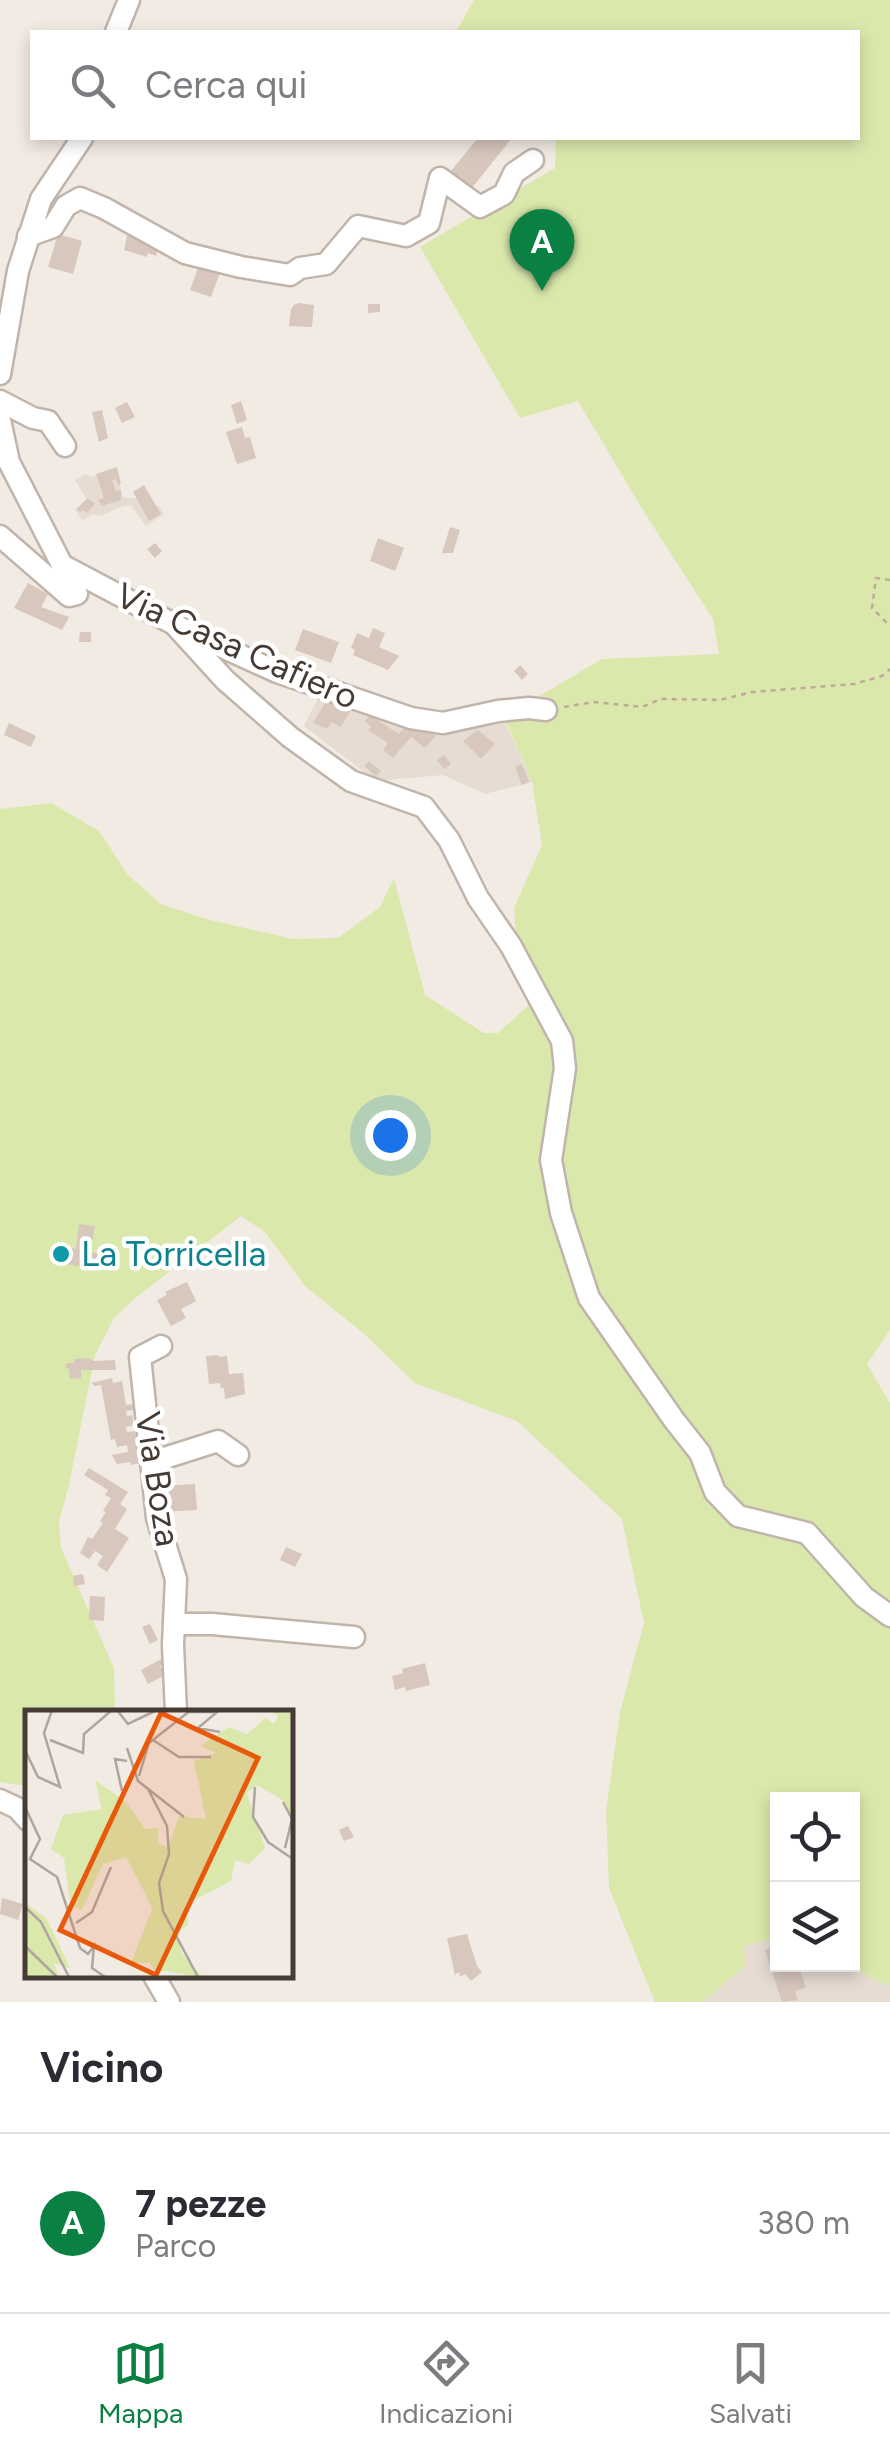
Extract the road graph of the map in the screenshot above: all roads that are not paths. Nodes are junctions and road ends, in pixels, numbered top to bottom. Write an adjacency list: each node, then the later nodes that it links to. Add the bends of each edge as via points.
1 (130, 0): 2 (street)
2 (117, 30)
3 (81, 140): 5 (street, via 40,198)
4 (533, 160): 5 (street, via 514,173 504,194 480,206 440,178 429,222 406,236 358,226 326,264 290,275 184,253 80,198 66,206 53,228)
5 (28, 236): 6 (street)
6 (0, 374)
7 (0, 402): 9 (street, via 48,422)
8 (0, 420): 11 (street, via 9,462)
9 (65, 446)
10 (0, 536): 11 (street, Via Casa Cafiero, via 69,596 76,594)
11 (62, 565): 12 (street, Via Casa Cafiero)
12 (174, 624): 13 (street, Via Casa Cafiero, via 277,672 411,718 443,724 498,711); 17 (street, via 224,680 290,736 351,781 424,807 448,840 562,1042 565,1068 551,1160 590,1298 700,1452 715,1492 738,1516 807,1533)
13 (546, 710)
14 (162, 1346): 16 (street, Via Boza, via 140,1357)
15 (238, 1455): 16 (street, via 218,1442)
16 (152, 1462): 18 (street, Via Boza, via 156,1518 176,1579)
17 (890, 1616)
18 (174, 1624): 19 (street); 20 (street, Via Boza)
19 (354, 1637)
20 (176, 1710)
21 (0, 1800): 22 (street)
22 (25, 1817)
23 (155, 1977): 24 (street)
24 (170, 2002)

